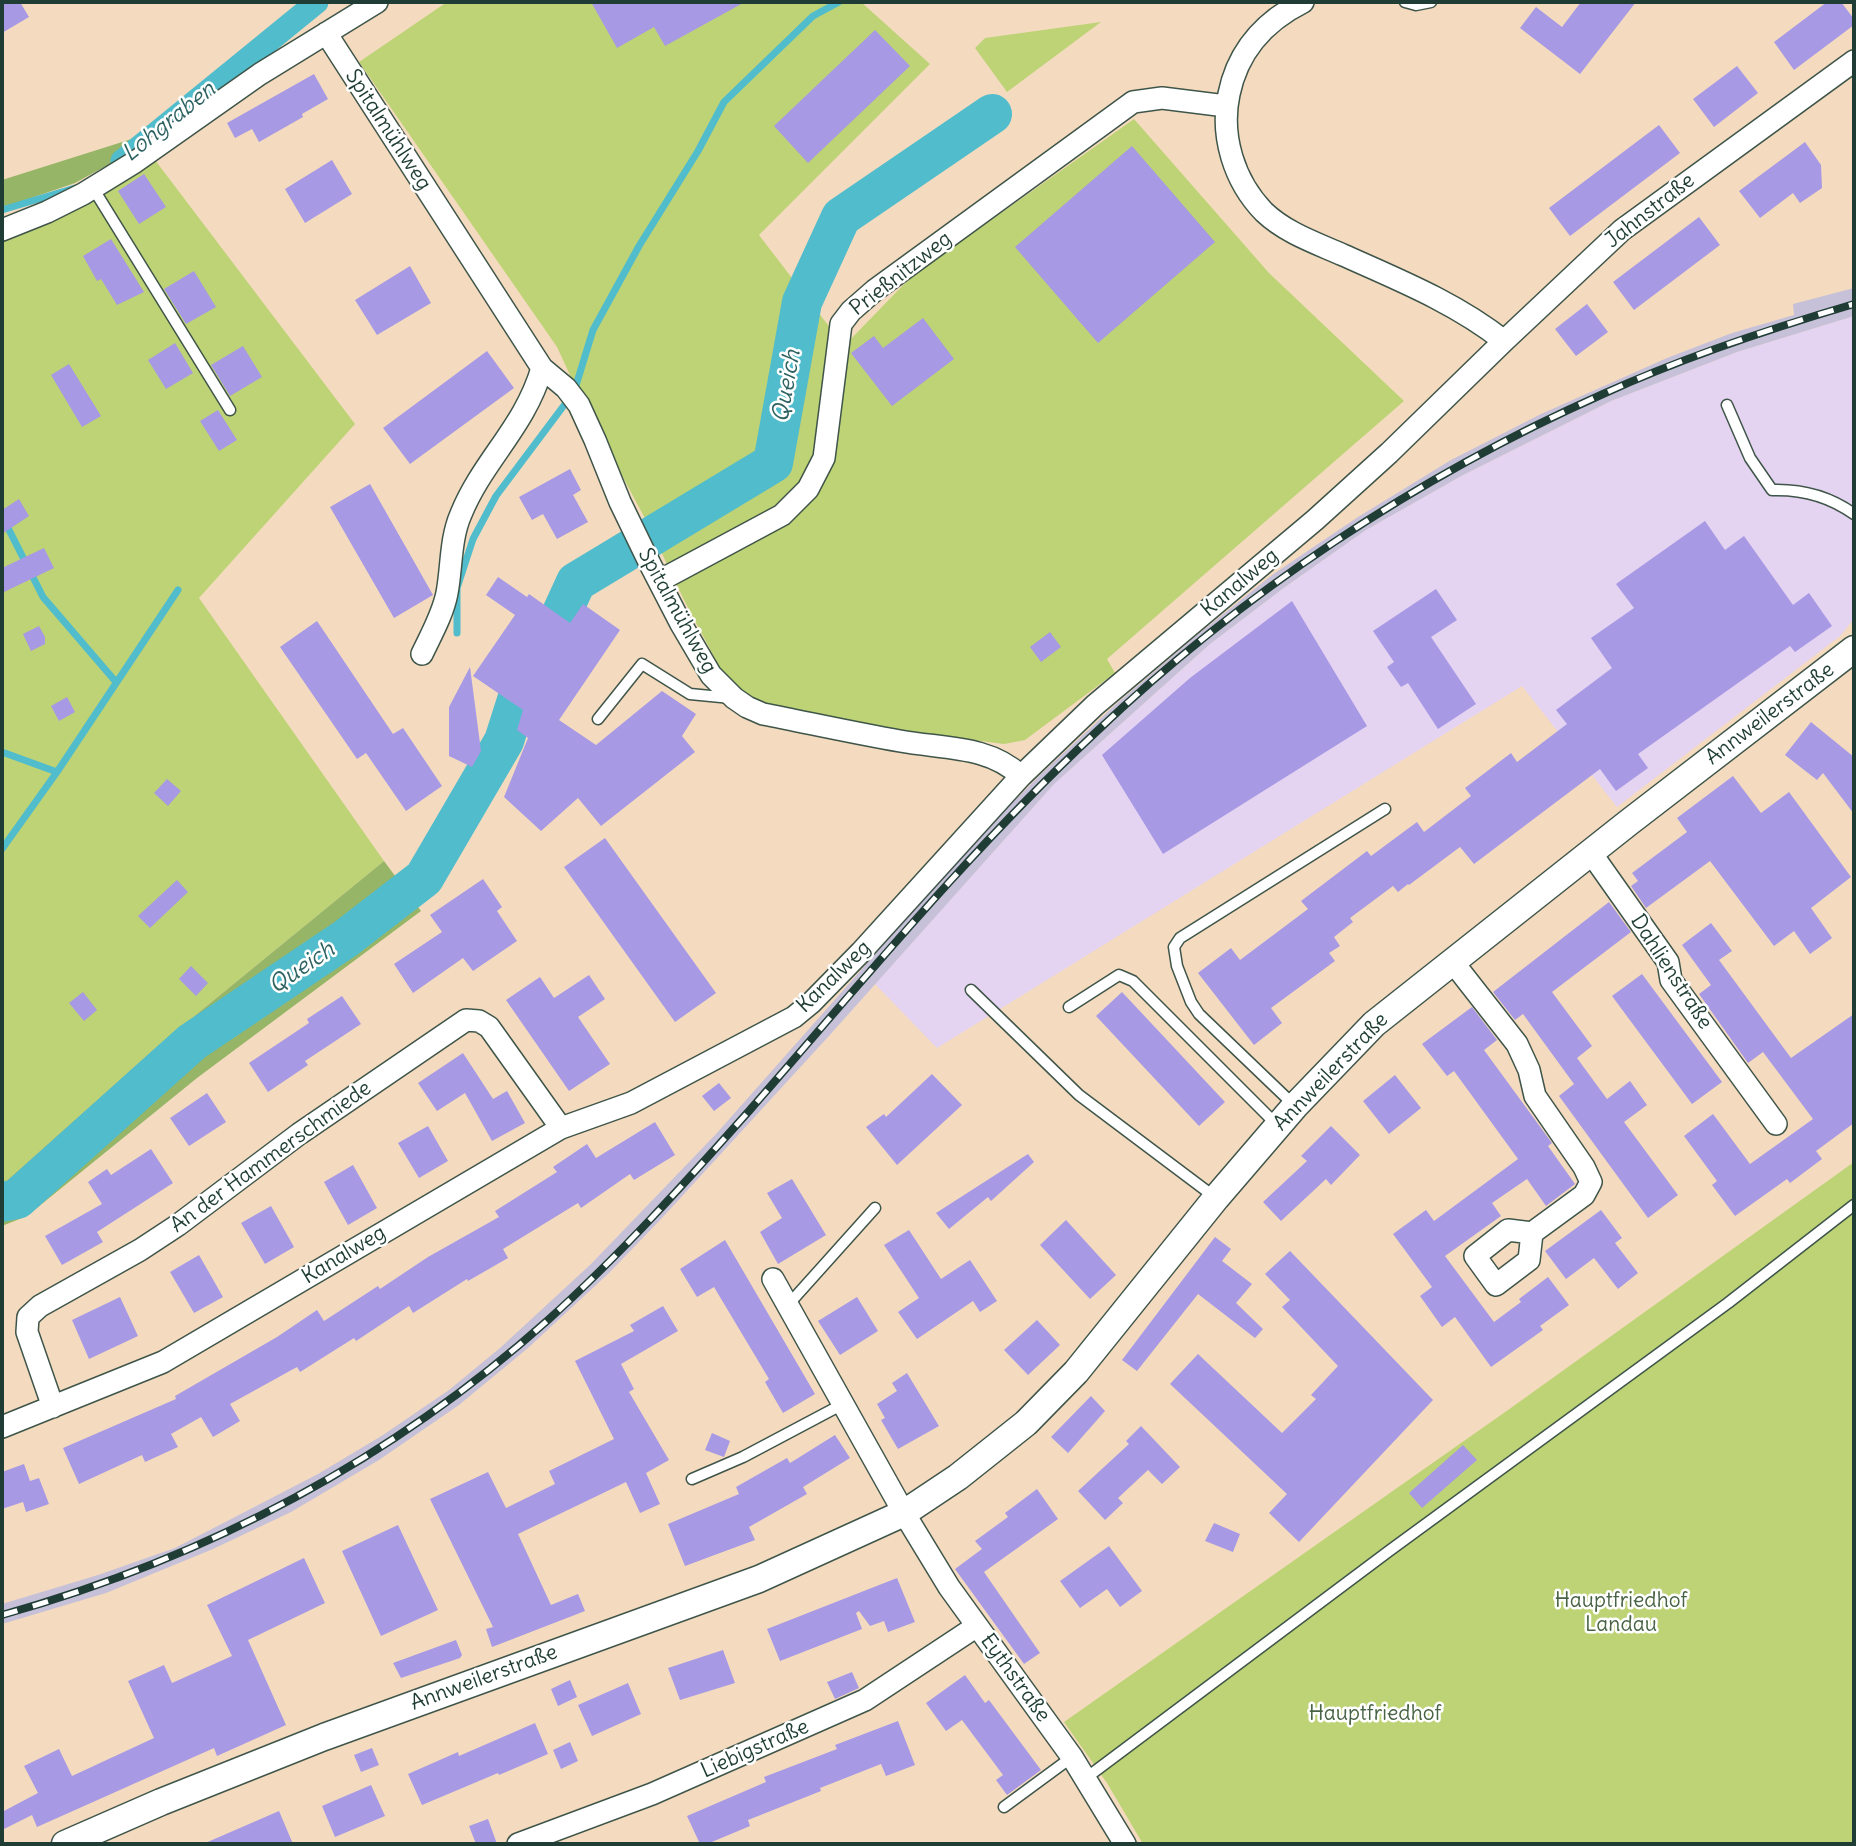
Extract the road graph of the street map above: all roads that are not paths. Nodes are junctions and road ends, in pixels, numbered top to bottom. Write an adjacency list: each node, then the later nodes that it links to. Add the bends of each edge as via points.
1 (377, 2): 5 (street)
2 (1303, 2): 7 (street, via 1268,23 1253,41 1231,84)
3 (1405, 2): 4 (lane)
4 (1431, 2)
5 (326, 33): 8 (street); 11 (street, Spitalmühlweg)
6 (1854, 61): 10 (street, Jahnstraße, via 1622,230)
7 (1226, 106): 10 (street, via 1231,156 1248,192 1265,212 1296,234 1463,311); 16 (street, Prießnitzweg, via 1162,99 1133,102 875,290 841,324 824,458 808,489 782,515)
8 (93, 188): 9 (street); 14 (lane)
9 (2, 230)
10 (1504, 341): 12 (street, Jahnstraße)
11 (542, 368): 16 (street, Spitalmühlweg, via 566,387 587,422); 17 (street, via 518,424 471,491 460,516 446,596)
12 (1463, 382): 21 (street, Kanalweg, via 1315,520 1104,697)
13 (1727, 405): 15 (lane, via 1750,458 1772,491 1809,493)
14 (230, 410)
15 (1854, 514)
16 (654, 573): 19 (street, Spitalmühlweg, via 711,675)
17 (422, 654)
18 (1851, 661): 23 (street, Annweilerstraße)
19 (734, 698): 20 (lane, via 690,694 642,664); 21 (street, Spitalmühlweg, via 763,713 902,742 979,752 1002,761)
20 (598, 719)
21 (1021, 776): 30 (street, Kanalweg, via 861,952 794,1017 631,1103)
22 (1385, 809): 27 (lane, via 1180,938 1174,947 1186,991 1199,1014)
23 (1591, 853): 24 (street, Annweilerstraße); 28 (street, Dahlienstraße, via 1668,962 1671,980)
24 (1452, 961): 27 (street, Annweilerstraße, via 1374,1024); 34 (street, via 1517,1044 1535,1096 1591,1182 1584,1195)
25 (971, 990): 31 (lane, via 1079,1095)
26 (1069, 1007): 29 (lane, via 1119,975 1133,981)
27 (1295, 1106): 29 (street, Annweilerstraße)
28 (1776, 1124)
29 (1278, 1126): 31 (street, Annweilerstraße)
30 (561, 1128): 38 (street, Kanalweg, via 163,1362); 38 (street, An der Hammerschmiede, via 489,1027 466,1020 299,1134 178,1225 28,1317 27,1332)
31 (1216, 1198): 41 (street, Annweilerstraße, via 1059,1391 990,1454)
32 (1854, 1205): 44 (lane)
33 (875, 1208): 36 (lane)
34 (1532, 1233)
35 (773, 1279): 36 (street)
36 (788, 1305): 37 (street)
37 (843, 1404): 40 (lane); 41 (street)
38 (53, 1407): 39 (street, Kanalweg)
39 (2, 1427)
40 (692, 1479)
41 (904, 1513): 42 (street, Eythstraße); 46 (street, Annweilerstraße, via 759,1579 324,1737)
42 (977, 1626): 43 (street, Eythstraße); 47 (street, Liebigstraße, via 865,1700 652,1794)
43 (1072, 1757): 44 (street, Eythstraße); 45 (lane)
44 (1086, 1777): 48 (street, Eythstraße)
45 (1004, 1807)
46 (82, 1841)
47 (518, 1844)
48 (1125, 1844)

